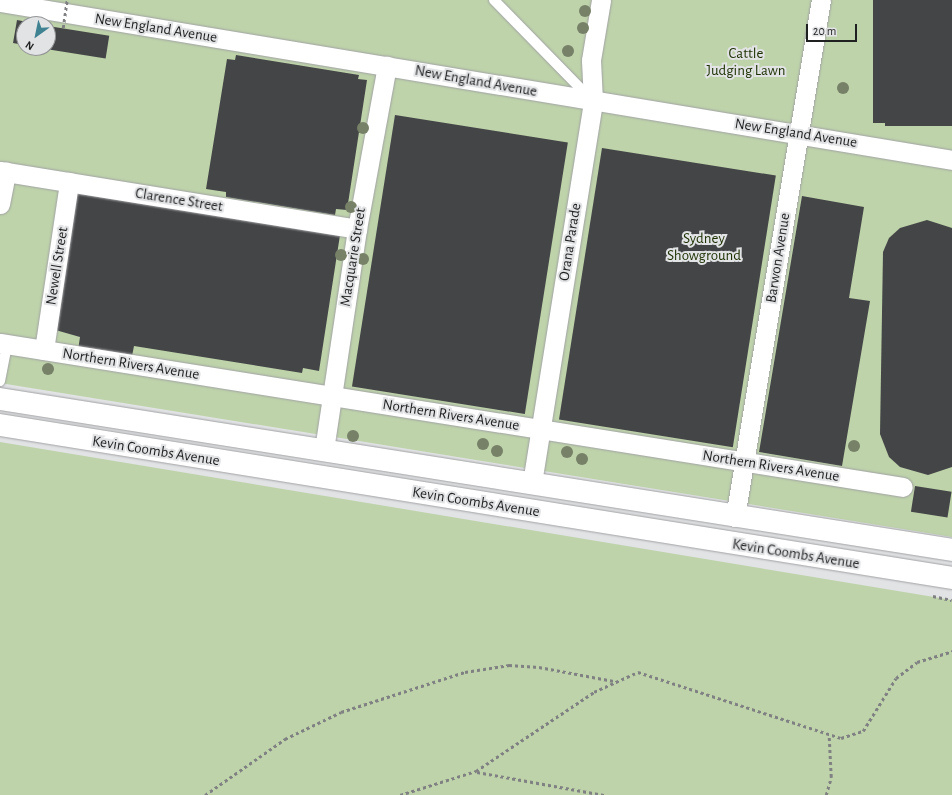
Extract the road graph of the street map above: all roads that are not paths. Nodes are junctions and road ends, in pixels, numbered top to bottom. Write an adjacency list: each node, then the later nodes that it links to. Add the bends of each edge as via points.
1 (494, 0): 6 (lane)
2 (601, 0): 6 (street, Orana Parade, via 591,60)
3 (821, 0): 7 (street, Barwon Avenue)
4 (0, 2): 5 (street, New England Avenue)
5 (387, 66): 6 (street, New England Avenue); 12 (street, Macquarie Street)
6 (593, 101): 7 (street, New England Avenue); 19 (street, Orana Parade)
7 (798, 132): 8 (street, New England Avenue); 21 (street, Barwon Avenue)
8 (952, 160)
9 (3, 171): 10 (street, Clarence Street); 11 (street)
10 (69, 182): 12 (street, Clarence Street); 14 (street, Newell Street)
11 (0, 204)
12 (357, 229): 16 (street, Macquarie Street)
13 (4, 343): 14 (street, Northern Rivers Avenue); 15 (lane)
14 (44, 350): 16 (street, Northern Rivers Avenue)
15 (0, 381)
16 (332, 396): 19 (street, Northern Rivers Avenue); 20 (street, Macquarie Street)
17 (0, 399): 20 (main road, Kevin Coombs Avenue)
18 (0, 425): 24 (main road, Kevin Coombs Avenue)
19 (540, 429): 21 (street, Northern Rivers Avenue); 22 (street, Orana Parade)
20 (324, 450): 22 (main road, Kevin Coombs Avenue)
21 (744, 462): 23 (street, Northern Rivers Avenue); 25 (street, Barwon Avenue)
22 (532, 483): 24 (main road); 25 (main road, Kevin Coombs Avenue)
23 (903, 487)
24 (528, 511): 27 (main road, Kevin Coombs Avenue)
25 (735, 517): 26 (main road, Kevin Coombs Avenue)
26 (952, 550)
27 (952, 578)

